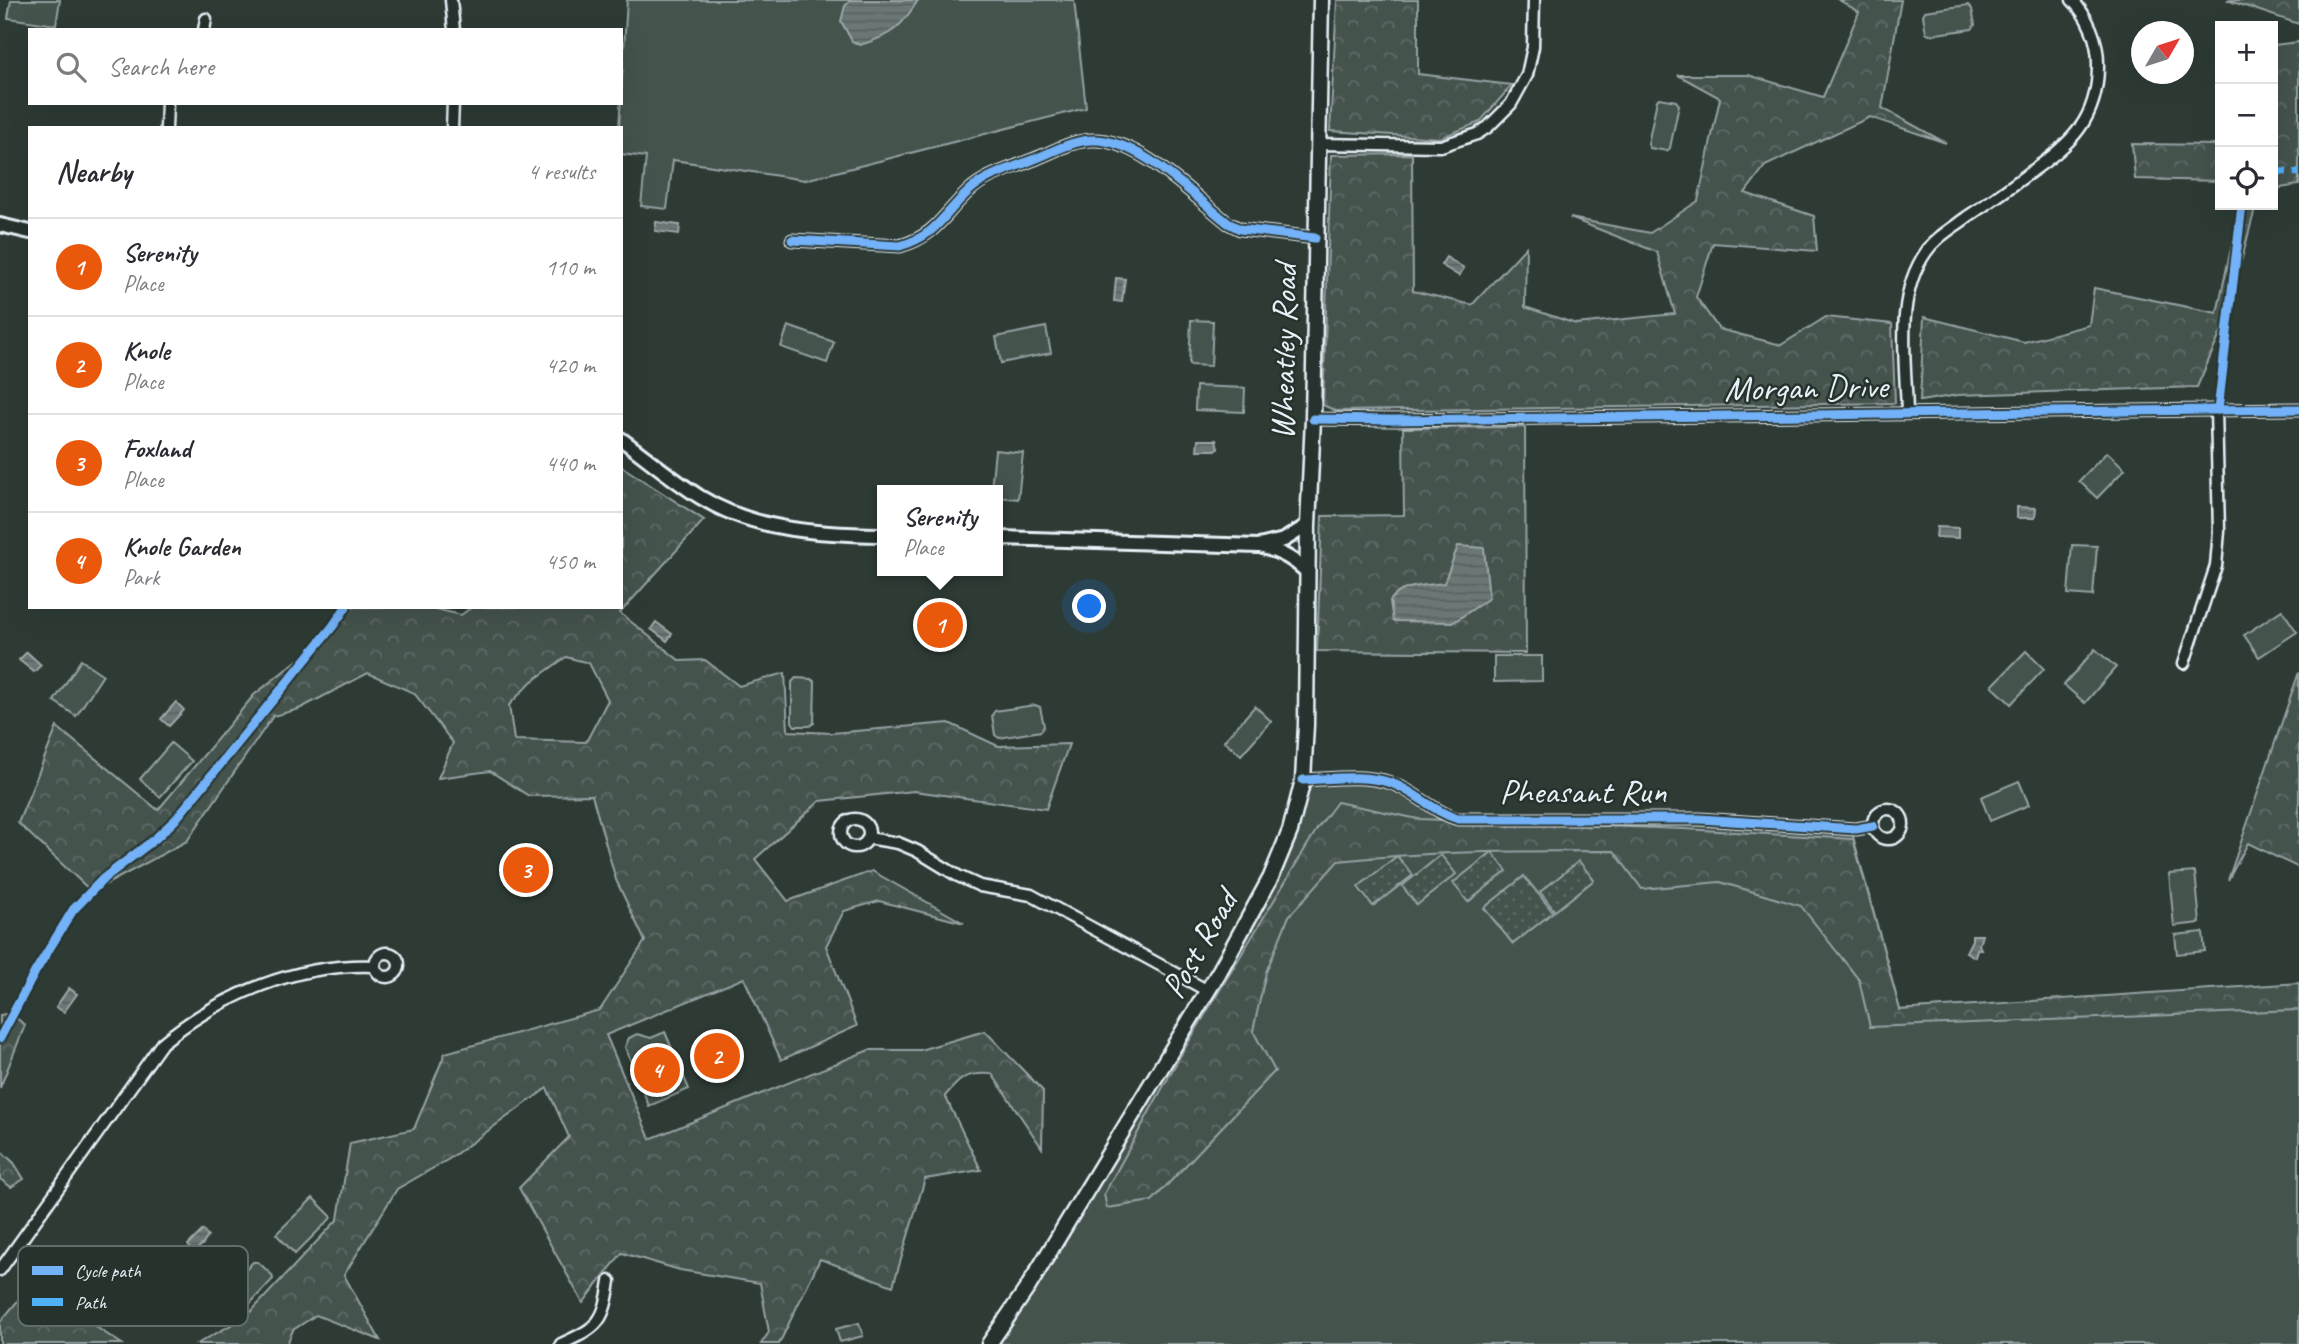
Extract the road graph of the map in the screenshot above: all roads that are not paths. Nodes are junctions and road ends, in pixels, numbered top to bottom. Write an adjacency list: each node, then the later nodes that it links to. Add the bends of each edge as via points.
1 (451, 0): 5 (street)
2 (1321, 0): 10 (main road, Wheatley Road)
3 (1534, 0): 10 (street, via 1527,75 1506,110 1477,134 1441,146)
4 (2072, 0): 17 (street, via 2090,26 2098,54 2097,85 2087,118 2058,153 1927,250 1906,300)
5 (454, 28)
6 (167, 105): 8 (street)
7 (453, 105): 9 (street)
8 (166, 126)
9 (452, 126)
10 (1317, 144): 13 (main road, Wheatley Road)
11 (0, 225): 12 (street)
12 (28, 232)
13 (1315, 238): 14 (street, via 1240,229 1149,160 1093,140 986,179 933,231 913,243); 18 (main road, Wheatley Road)
14 (792, 240)
15 (2299, 409): 16 (street, Morgan Drive)
16 (2216, 410): 17 (street, Morgan Drive); 25 (street, via 2216,566)
17 (1907, 413): 18 (street, Morgan Drive)
18 (1313, 419): 20 (main road, Wheatley Road)
19 (623, 440): 21 (street, via 700,497 736,514 807,532)
20 (1308, 525): 23 (street, via 1283,540); 24 (main road, Post Road)
21 (877, 535)
22 (1003, 538): 23 (street)
23 (1259, 545): 24 (street, via 1279,551)
24 (1308, 573): 26 (main road, Post Road)
25 (2184, 663)
26 (1303, 780): 27 (street, Pheasant Run, via 1389,782 1443,815 1458,819 1700,819 1856,829); 30 (main road, Post Road, via 1290,831 1271,877)
27 (1873, 826)
28 (868, 838): 30 (street, via 917,850 980,886 1031,895)
29 (376, 966): 31 (street, via 304,971 270,981 215,1008 162,1043)
30 (1208, 991): 34 (main road, Post Road)
31 (0, 1270)
32 (610, 1280): 33 (street, via 600,1320)
33 (561, 1344)
34 (989, 1344)

